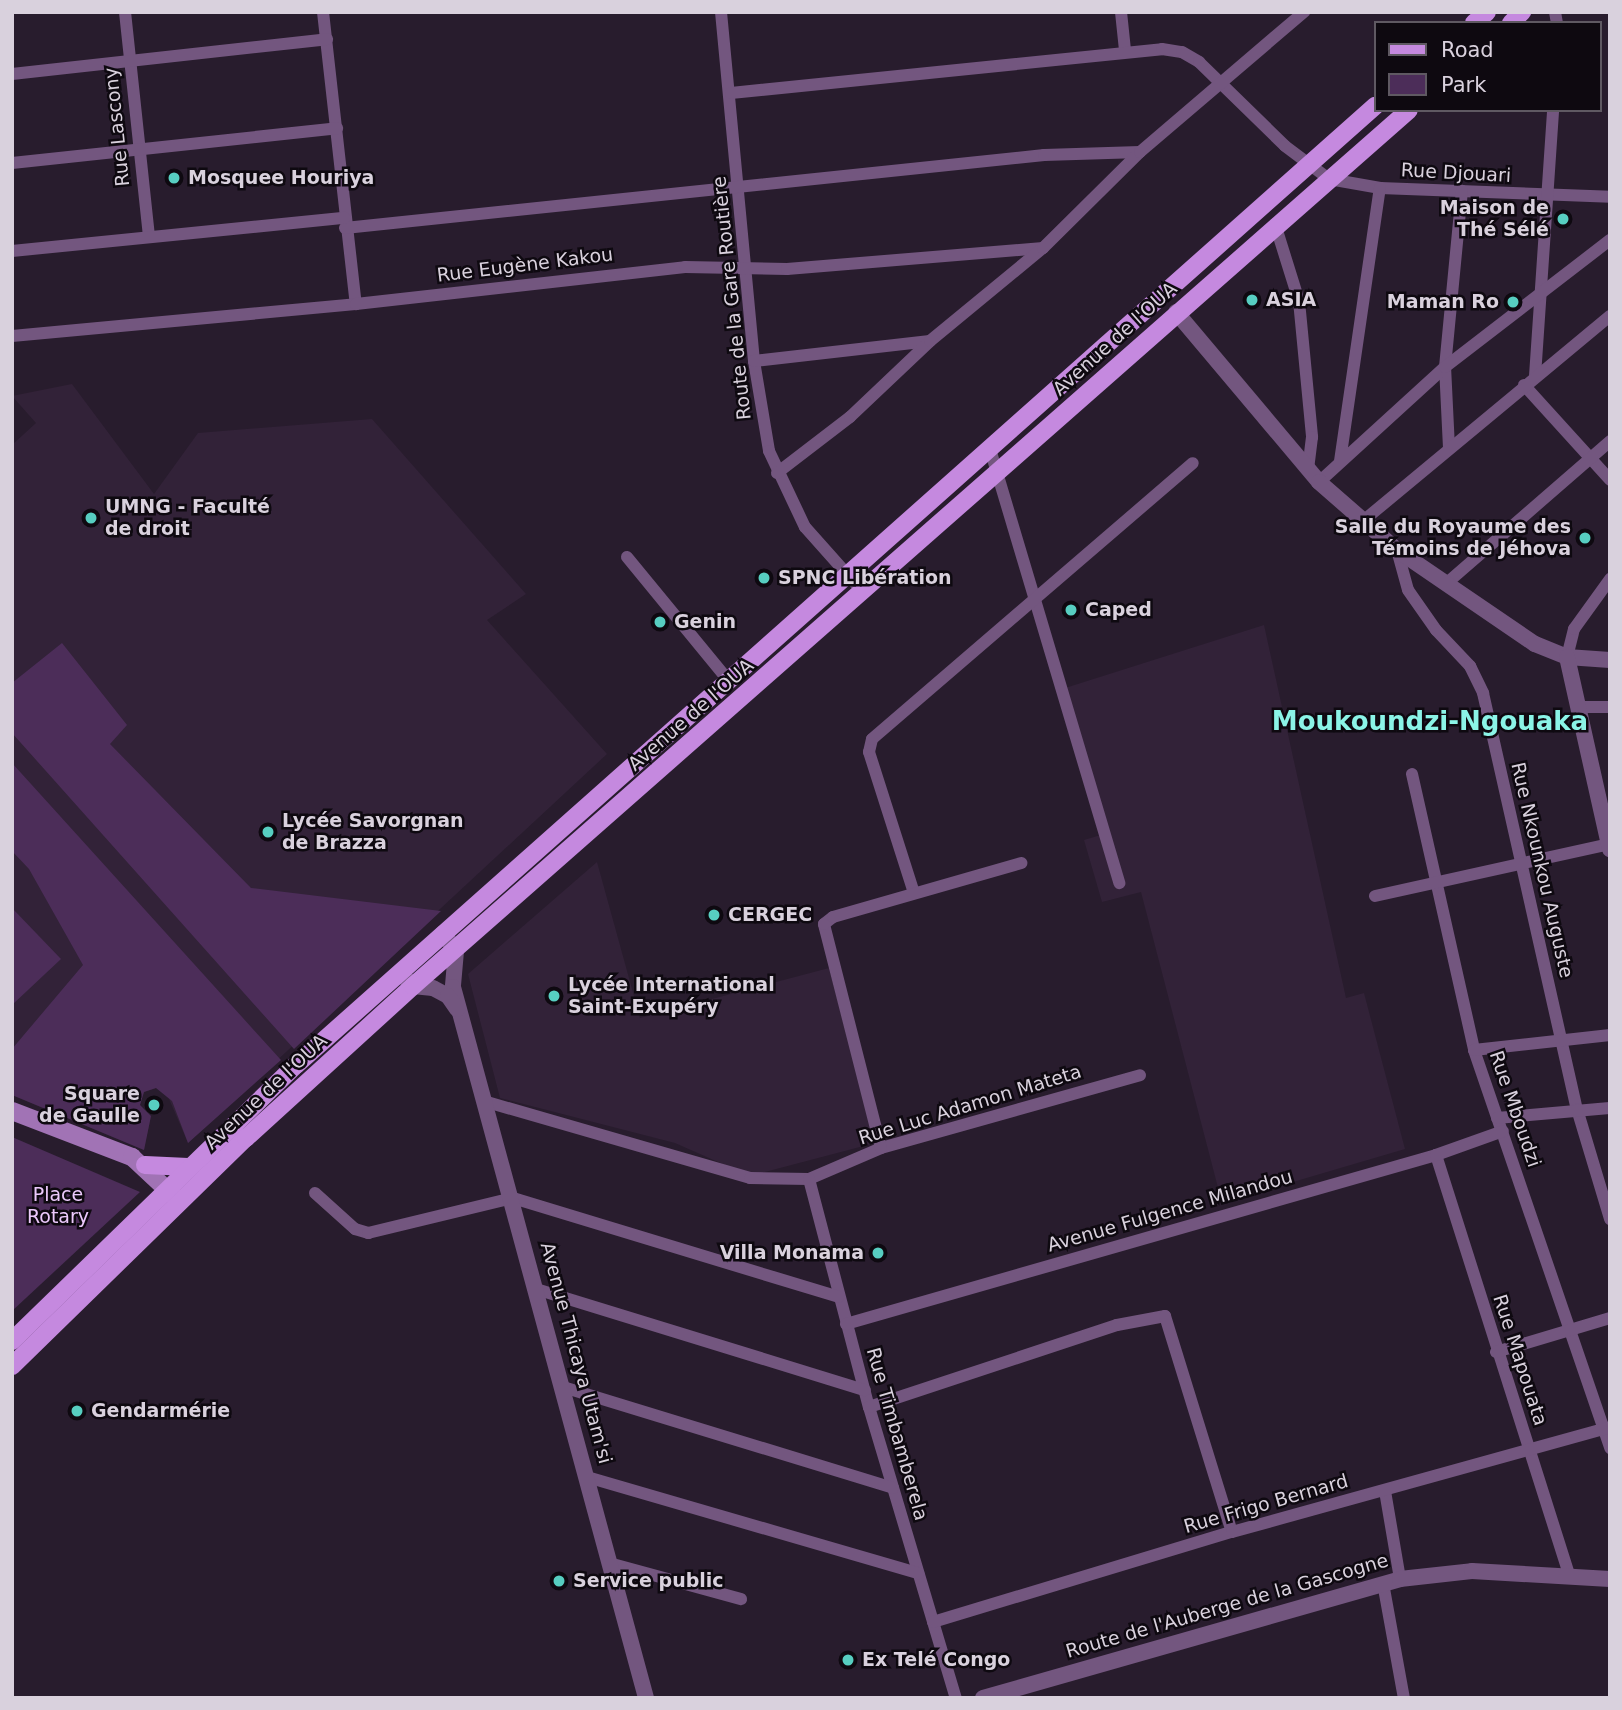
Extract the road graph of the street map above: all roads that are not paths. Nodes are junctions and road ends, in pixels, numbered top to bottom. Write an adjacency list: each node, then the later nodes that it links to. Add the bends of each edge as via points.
1 (125, 12): 8 (street, Rue Lascony)
2 (323, 12): 6 (street)
3 (721, 12): 11 (street, Route de la Gare Routière)
4 (1121, 12): 7 (street)
5 (1304, 12): 10 (street)
6 (327, 39): 8 (street); 15 (street)
7 (1125, 51): 10 (street, Rue Djouari, via 1182,52); 11 (street, Rue Djouari)
8 (129, 62): 9 (street); 16 (street, Rue Lascony)
9 (12, 74)
10 (1224, 83): 17 (street); 19 (street, Rue Djouari)
11 (731, 93): 21 (street, Route de la Gare Routière)
12 (1374, 107): 19 (main road, Avenue de l'OUA)
13 (1407, 112): 20 (main road, Avenue de l'OUA)
14 (1553, 112): 24 (street)
15 (337, 128): 16 (street); 26 (street)
16 (139, 150): 18 (street); 28 (street, Rue Lascony)
17 (1140, 152): 21 (street, via 1044,155); 30 (street)
18 (12, 163)
19 (1306, 164): 20 (street, Rue Djouari); 45 (main road, Avenue de l'OUA)
20 (1329, 179): 22 (street, Rue Djouari); 27 (main road, Avenue de l'OUA)
21 (740, 188): 26 (street); 32 (street, Route de la Gare Routière)
22 (1380, 188): 23 (street, Rue Djouari); 47 (street)
23 (1462, 191): 24 (street, Rue Djouari); 40 (street)
24 (1546, 197): 25 (street, Rue Djouari); 33 (street)
25 (1610, 197)
26 (344, 223): 28 (street); 34 (street)
27 (1275, 224): 35 (main road, Avenue de l'OUA); 51 (street, via 1298,301)
28 (149, 237): 31 (street)
29 (1610, 240): 33 (street)
30 (1043, 248): 32 (street, Rue Eugène Kakou); 38 (street)
31 (12, 250)
32 (748, 271): 34 (street, Rue Eugène Kakou, via 685,267); 39 (street, Route de la Gare Routière)
33 (1544, 291): 40 (street); 41 (street)
34 (356, 304): 37 (street, Rue Eugène Kakou)
35 (1176, 312): 50 (main road, Avenue de l'OUA); 51 (street)
36 (1610, 316): 41 (street)
37 (12, 336)
38 (930, 341): 39 (street); 49 (street, via 850,417)
39 (754, 361): 49 (street, Route de la Gare Routière, via 764,431)
40 (1445, 367): 44 (street); 47 (street)
41 (1535, 376): 42 (street)
42 (1524, 385): 44 (street); 46 (street)
43 (1610, 440): 46 (street)
44 (1449, 448): 53 (street)
45 (990, 449): 50 (street); 56 (main road, Avenue de l'OUA)
46 (1591, 458): 52 (street); 58 (street)
47 (1340, 461): 51 (street)
48 (1193, 463): 60 (street)
49 (777, 473): 56 (street, Route de la Gare Routière, via 805,527)
50 (996, 473): 59 (main road, Avenue de l'OUA); 60 (street)
51 (1314, 476): 53 (street)
52 (1610, 480)
53 (1363, 521): 54 (street)
54 (1397, 550): 58 (street); 69 (street, Rue Nkounkou Auguste, via 1408,590 1477,677)
55 (627, 557): 63 (street)
56 (847, 576): 59 (street, Route de la Gare Routière); 63 (main road, Avenue de l'OUA)
57 (1610, 579): 61 (street, via 1574,629)
58 (1448, 583): 61 (street, via 1535,644)
59 (863, 592): 75 (main road, Avenue de l'OUA)
60 (1034, 600): 71 (street); 72 (street, via 870,743)
61 (1567, 657): 62 (street); 64 (street)
62 (1610, 660)
63 (728, 680): 74 (main road, Avenue de l'OUA)
64 (1579, 707): 65 (street); 67 (street)
65 (1610, 707)
66 (1412, 774): 70 (street, Rue Mboudzi)
67 (1609, 846): 69 (street)
68 (1021, 863): 72 (street)
69 (1520, 864): 70 (street); 80 (street, Rue Nkounkou Auguste)
70 (1440, 882): 73 (street); 81 (street, Rue Mboudzi)
71 (1119, 883)
72 (914, 893): 89 (street, via 833,917 824,924)
73 (1375, 896)
74 (443, 933): 75 (street); 76 (main road, Avenue de l'OUA)
75 (456, 951): 77 (main road, Avenue de l'OUA); 78 (street, Avenue Thicaya Utam'si, via 451,970)
76 (400, 972): 77 (street); 92 (main road, Avenue de l'OUA)
77 (413, 986): 78 (street, Avenue Thicaya Utam'si, via 433,988 448,996); 97 (main road, Avenue de l'OUA)
78 (463, 1020): 83 (street, Avenue Thicaya Utam'si)
79 (1610, 1035): 80 (street)
80 (1561, 1040): 81 (street); 85 (street, Rue Nkounkou Auguste)
81 (1474, 1050): 87 (street, Rue Mboudzi)
82 (1140, 1075): 89 (street, Rue Luc Adamon Mateta)
83 (487, 1102): 93 (street, Rue Luc Adamon Mateta, via 750,1178); 96 (street, Avenue Thicaya Utam'si)
84 (1610, 1108): 85 (street)
85 (1577, 1109): 87 (street); 98 (street, Rue Nkounkou Auguste)
86 (12, 1111): 91 (main road)
87 (1497, 1118): 88 (street, Rue Mboudzi)
88 (1503, 1131): 90 (street, Avenue Fulgence Milandou); 103 (street, Rue Mboudzi)
89 (881, 1149): 93 (street, Rue Luc Adamon Mateta)
90 (1436, 1155): 102 (street, Avenue Fulgence Milandou); 105 (street, Rue Mapouata)
91 (145, 1165): 92 (main road); 94 (main road)
92 (188, 1167): 94 (main road, Avenue de l'OUA)
93 (809, 1179): 100 (street, Rue Timbamberela)
94 (167, 1188): 97 (main road); 104 (main road, Avenue de l'OUA)
95 (315, 1193): 96 (street, via 355,1228 368,1233)
96 (513, 1198): 99 (street, Avenue Thicaya Utam'si); 100 (street)
97 (181, 1202): 104 (main road, Avenue de l'OUA)
98 (1610, 1219)
99 (536, 1289): 106 (street, Avenue Thicaya Utam'si); 107 (street)
100 (838, 1297): 102 (street, Rue Timbamberela)
101 (1610, 1318): 103 (street)
102 (846, 1324): 107 (street, Rue Timbamberela)
103 (1568, 1331): 105 (street); 109 (street, Rue Mboudzi)
104 (15, 1346)
105 (1496, 1352): 111 (street, Rue Mapouata)
106 (563, 1387): 112 (street, Avenue Thicaya Utam'si); 113 (street)
107 (865, 1390): 108 (street, Rue Timbamberela)
108 (869, 1407): 113 (street, Rue Timbamberela); 115 (street, via 1117,1325 1165,1316)
109 (1607, 1428): 110 (street, Rue Mboudzi); 111 (street, Rue Frigo Bernard)
110 (1610, 1448)
111 (1530, 1452): 114 (street, Rue Frigo Bernard); 118 (street, Rue Mapouata)
112 (587, 1477): 116 (street, Avenue Thicaya Utam'si); 117 (street)
113 (893, 1488): 117 (street, Rue Timbamberela)
114 (1385, 1491): 115 (street, Rue Frigo Bernard); 119 (street)
115 (1232, 1532): 123 (street, Rue Frigo Bernard)
116 (610, 1563): 122 (street); 125 (street, Avenue Thicaya Utam'si)
117 (918, 1573): 123 (street, Rue Timbamberela)
118 (1570, 1577): 119 (street, Route de l'Auberge de la Gascogne, via 1472,1571); 120 (street, Route de l'Auberge de la Gascogne)
119 (1400, 1579): 121 (street, Route de l'Auberge de la Gascogne)
120 (1610, 1579)
121 (1383, 1583): 124 (street, Route de l'Auberge de la Gascogne); 127 (street)
122 (741, 1599)
123 (933, 1622): 126 (street, Rue Timbamberela)
124 (993, 1696)
125 (646, 1698)
126 (956, 1698)
127 (1404, 1698)

